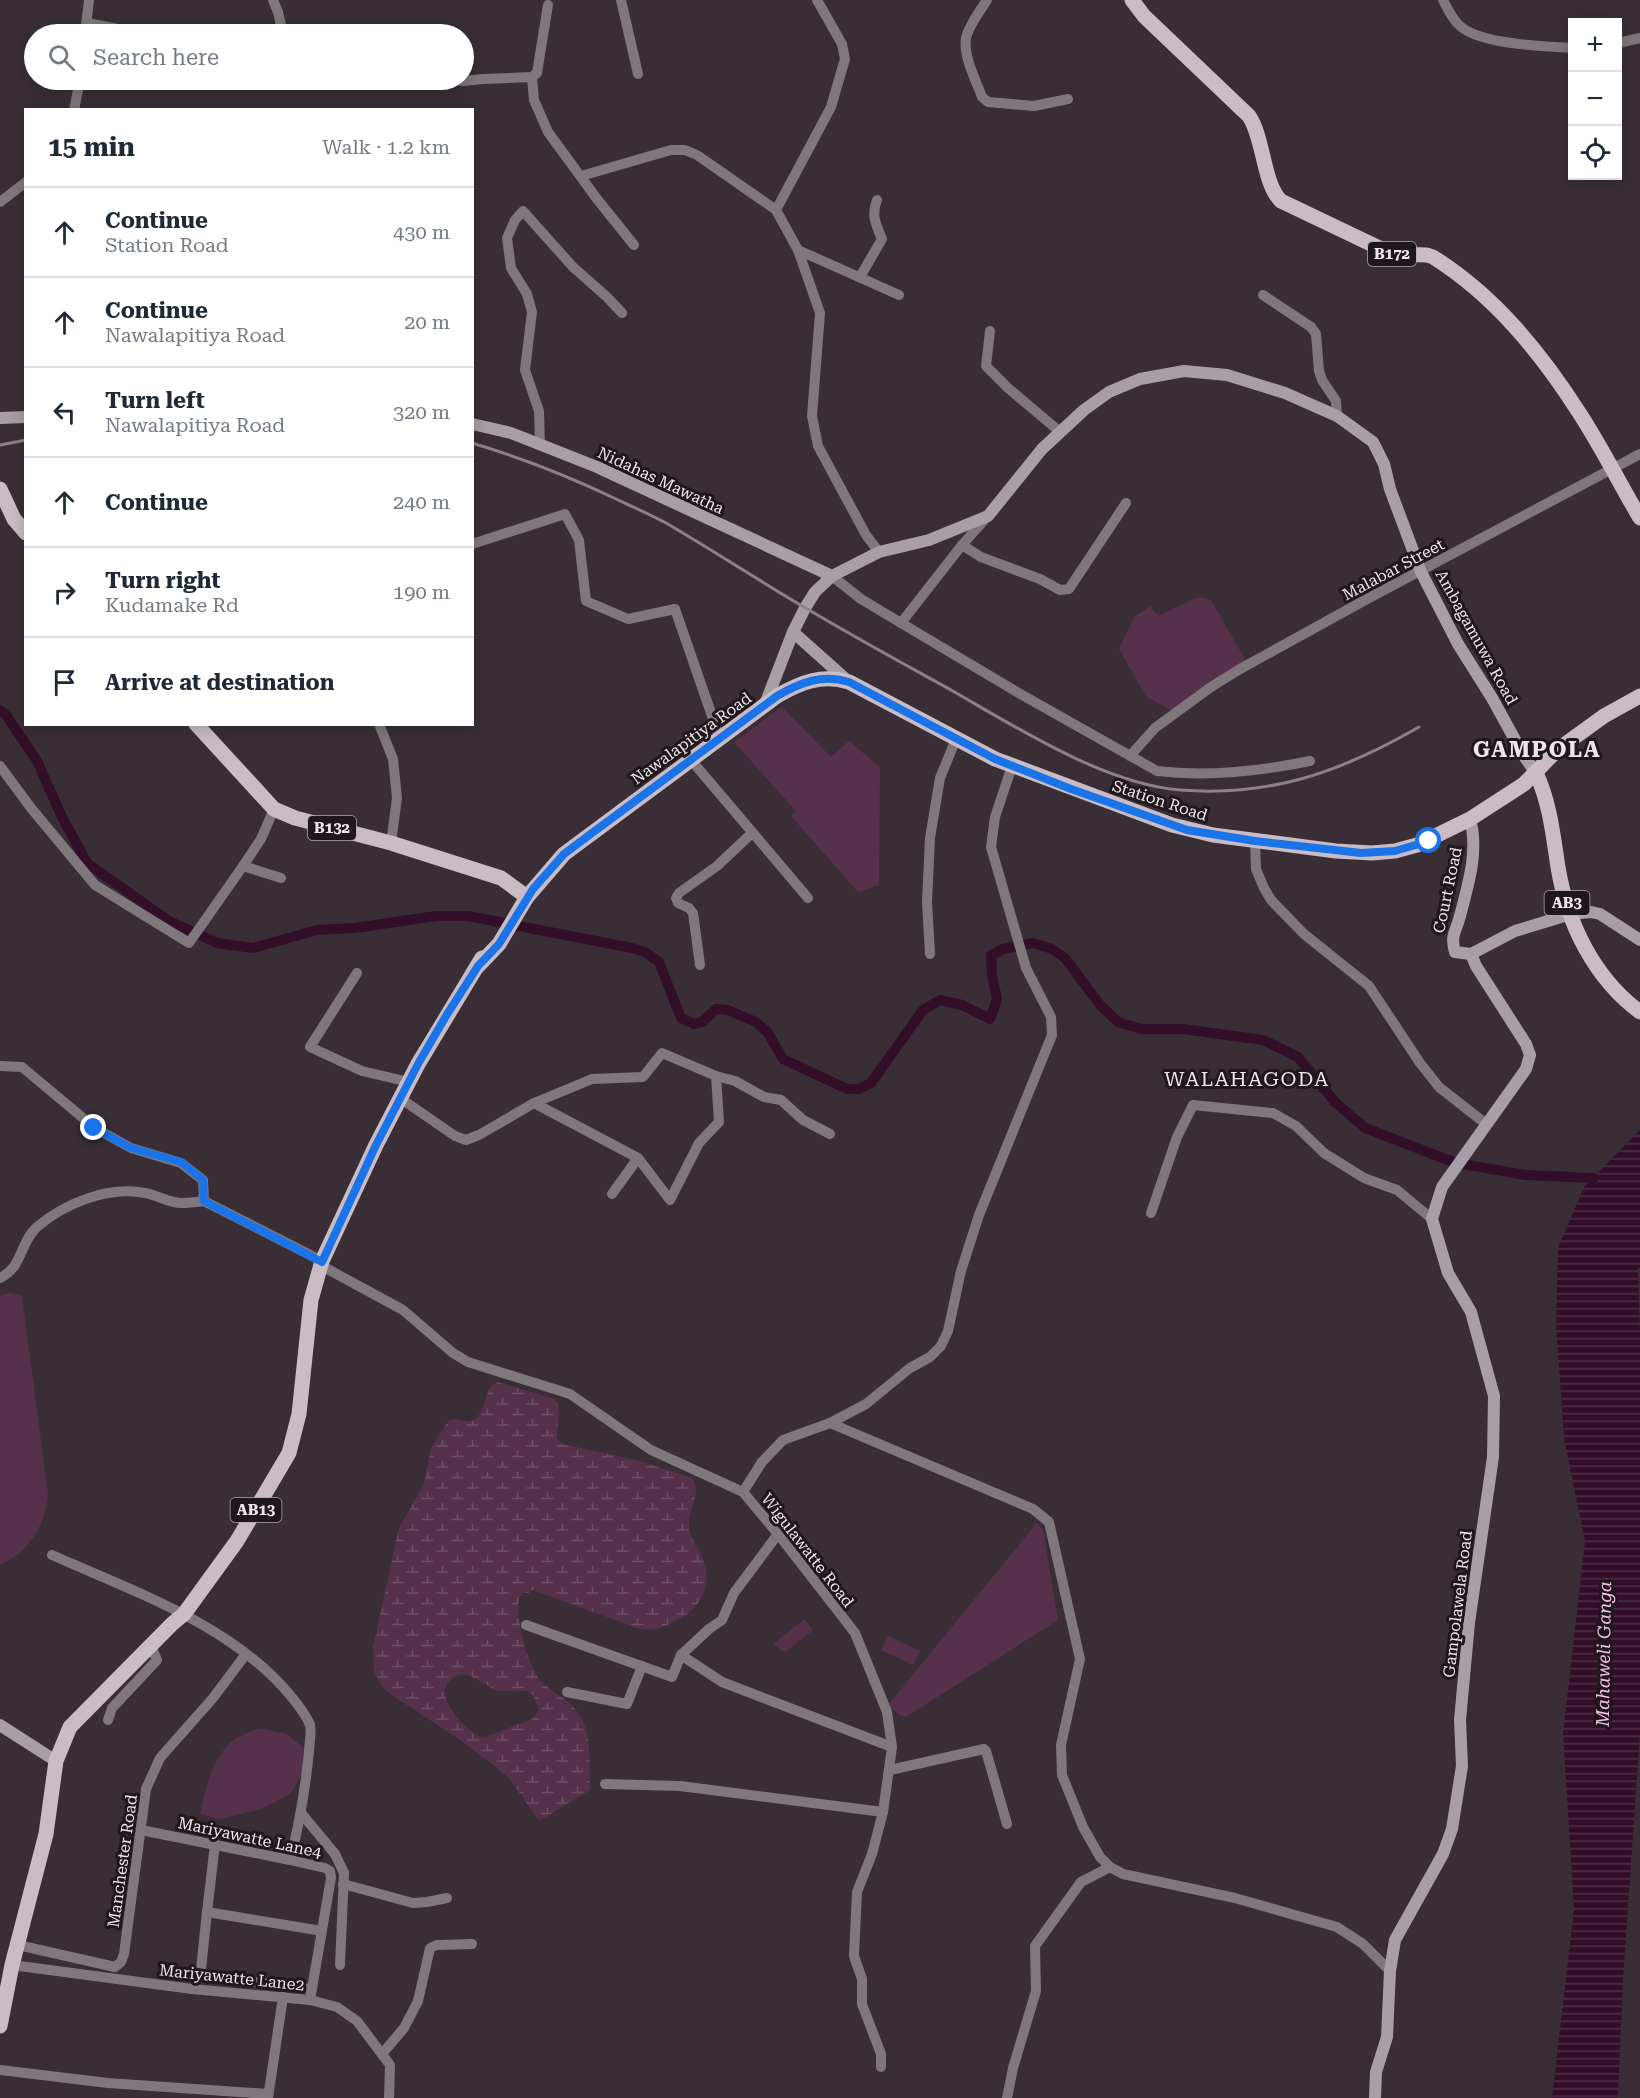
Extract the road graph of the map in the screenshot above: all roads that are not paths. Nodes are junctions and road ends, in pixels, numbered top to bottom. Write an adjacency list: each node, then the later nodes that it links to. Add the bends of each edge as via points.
1 (89, 0): 9 (street)
2 (273, 0): 10 (street)
3 (621, 0): 14 (street)
4 (817, 0): 24 (street, via 842,44 845,59 831,107)
5 (987, 0): 18 (street, via 966,44 982,97 988,102 1035,106)
6 (1132, 0): 39 (main road, B172, via 1249,116 1281,201 1385,252 1434,257 1469,281 1517,328 1547,366 1581,415)
7 (1443, 0): 13 (street, via 1458,25 1477,36)
8 (548, 5): 15 (street, via 537,73)
9 (87, 24)
10 (281, 24)
11 (1640, 38): 12 (street)
12 (1622, 43)
13 (1568, 48)
14 (638, 74)
15 (532, 77): 16 (street); 20 (street, via 534,100 548,132)
16 (474, 79)
17 (78, 90): 19 (street)
18 (1068, 99)
19 (74, 108)
20 (581, 176): 24 (street, via 671,150 685,150); 25 (street)
21 (24, 184): 23 (street)
22 (877, 200): 27 (street, via 873,210 882,239)
23 (0, 202)
24 (776, 210): 26 (street)
25 (634, 244)
26 (798, 250): 27 (street); 47 (street, via 820,313 812,417 818,446)
27 (860, 277): 28 (street)
28 (899, 295)
29 (1263, 295): 32 (street, via 1316,334 1319,371 1334,396)
30 (622, 313): 37 (street, via 573,267 523,211 507,238 511,268 527,294 532,312 525,370 539,411)
31 (990, 331): 36 (street, via 986,366)
32 (1337, 416): 36 (street, Ambagamuwa Road, via 1285,393 1227,375 1184,371 1140,379 1108,392); 48 (street, Ambagamuwa Road, via 1373,442)
33 (0, 417): 34 (street)
34 (24, 417)
35 (474, 424): 37 (street, Nidahas Mawatha)
36 (1059, 431): 42 (street, Ambagamuwa Road)
37 (540, 445): 49 (street, Nidahas Mawatha, via 597,467)
38 (1640, 454): 39 (street, Malabar Street)
39 (1611, 470): 43 (main road, B172); 48 (street, Malabar Street)
40 (0, 489): 44 (main road)
41 (1126, 503): 46 (street, via 1065,591 981,557)
42 (988, 516): 46 (street); 47 (street, Ambagamuwa Road, via 929,540)
43 (1640, 518)
44 (24, 531)
45 (474, 543): 57 (street, via 565,514 579,540 586,601 628,619 675,609)
46 (962, 545): 50 (street)
47 (879, 552): 49 (street)
48 (1421, 572): 59 (street, Malabar Street, via 1211,687 1166,720); 64 (street, Ambagamuwa Road)
49 (832, 576): 50 (street); 51 (street, via 815,592)
50 (901, 623): 59 (street)
51 (793, 632): 52 (street); 54 (street)
52 (849, 682): 54 (main road, Nawalapitiya Road / AB13, via 831,678 805,681); 58 (main road, Station Road / AB13)
53 (1640, 696): 64 (main road, AB13, via 1557,750)
54 (764, 706): 57 (main road, Nawalapitiya Road / AB13)
55 (198, 726): 65 (main road, B132)
56 (380, 726): 69 (street, via 393,759 397,798)
57 (720, 739): 60 (main road, Nawalapitiya Road / AB13)
58 (956, 739): 63 (main road, Station Road / AB13); 76 (street, via 940,778 930,838)
59 (1130, 756): 61 (street, via 1157,771 1175,774 1266,770)
60 (691, 760): 67 (street); 72 (main road, Nawalapitiya Road / AB13, via 564,854 545,862)
61 (1310, 761)
62 (0, 766): 70 (street, via 95,885 189,943)
63 (1011, 766): 68 (main road, Station Road / AB13, via 1187,830); 95 (street, via 995,817 991,847 1025,963 1051,1017 1052,1035 979,1215 941,1346 866,1404)
64 (1536, 773): 66 (main road, Station Road / AB13); 74 (main road, AB3, via 1546,796)
65 (274, 809): 69 (main road, B132); 70 (street)
66 (1470, 819): 68 (main road, Station Road / AB13, via 1429,841 1384,852); 77 (street, Court Road, via 1474,851 1451,940 1455,952)
67 (752, 833): 73 (street); 78 (street, via 676,898 693,912)
68 (1255, 841): 86 (street, via 1256,869 1271,900 1304,934 1369,986 1439,1087)
69 (391, 843): 72 (main road, B132, via 501,878 514,878)
70 (243, 866): 71 (street)
71 (281, 878)
72 (523, 895): 83 (main road, Nawalapitiya Road / AB13)
73 (808, 898)
74 (1571, 914): 75 (street, via 1600,914); 77 (street, via 1515,931); 80 (main road, AB3, via 1596,966)
75 (1640, 940)
76 (930, 954)
77 (1471, 954): 86 (street, via 1530,1055 1526,1069)
78 (700, 965)
79 (357, 973): 83 (street, via 310,1047 362,1071)
80 (1640, 1012)
81 (0, 1066): 90 (street, via 22,1067 94,1128 131,1148 181,1162 203,1180)
82 (716, 1076): 85 (street, via 662,1053 643,1077 592,1079); 87 (street, via 735,1081 764,1097 781,1100 803,1120); 88 (street, via 719,1122 699,1143 670,1200)
83 (409, 1082): 84 (main road, AB13)
84 (400, 1098): 85 (street, via 466,1140); 93 (main road, AB13)
85 (534, 1103): 88 (street)
86 (1486, 1124): 92 (street, via 1442,1186)
87 (830, 1134)
88 (638, 1158): 89 (street)
89 (612, 1194)
90 (204, 1201): 93 (street, Wigulawatte Road); 94 (street, via 179,1203 130,1192 83,1200 35,1229 16,1265)
91 (1151, 1213): 92 (street, via 1177,1137 1193,1105 1273,1113 1296,1126 1324,1153 1364,1178 1397,1190)
92 (1432, 1219): 127 (street, Gampolawela Road, via 1448,1273 1471,1312 1494,1396 1493,1456 1469,1623 1460,1720 1462,1766 1452,1829 1443,1854 1395,1940)
93 (322, 1264): 96 (street, Wigulawatte Road, via 403,1310 468,1362 570,1394 651,1450); 99 (main road, AB13, via 311,1300 300,1414 289,1453 237,1541)
94 (0, 1278)
95 (830, 1423): 96 (street, via 783,1440 762,1462); 118 (street, via 1033,1509 1049,1522 1080,1659 1061,1745 1062,1775 1083,1827)
96 (743, 1492): 97 (street, Wigulawatte Road)
97 (778, 1534): 103 (street, via 734,1593 722,1620); 108 (street, Wigulawatte Road, via 855,1633 887,1712)
98 (52, 1555): 99 (street)
99 (184, 1614): 101 (main road, AB13); 102 (street)
100 (526, 1625): 104 (street)
101 (151, 1646): 106 (street, via 157,1660 112,1708); 109 (main road, AB13, via 70,1727)
102 (246, 1654): 113 (street, via 277,1679 311,1726); 115 (street, Manchester Road, via 160,1758 146,1789)
103 (681, 1655): 104 (street, via 672,1677); 108 (street, via 722,1682)
104 (642, 1666): 105 (street, via 627,1704)
105 (567, 1692)
106 (108, 1720)
107 (0, 1725): 109 (street)
108 (892, 1747): 110 (street, Wigulawatte Road)
109 (56, 1761): 124 (main road, AB13, via 46,1834)
110 (890, 1770): 112 (street, Wigulawatte Road); 114 (street, via 984,1749)
111 (604, 1784): 112 (street, via 680,1786)
112 (883, 1812): 132 (street, Wigulawatte Road, via 857,1892 854,1956 862,1978 862,2004 881,2054)
113 (301, 1813): 117 (street); 119 (street, via 334,1854 344,1873)
114 (1007, 1824)
115 (141, 1830): 116 (street, Mariyawatte Lane4); 124 (street, Manchester Road, via 121,1962 115,1967)
116 (215, 1844): 117 (street, Mariyawatte Lane4); 121 (street)
117 (290, 1860): 122 (street, Mariyawatte Lane4, via 330,1872)
118 (1110, 1867): 127 (street, via 1123,1874 1235,1898 1338,1927 1363,1944); 136 (street, via 1081,1882 1035,1946 1036,1991)
119 (343, 1884): 120 (street, via 413,1903); 126 (street)
120 (447, 1898)
121 (207, 1912): 122 (street); 128 (street, via 202,1972)
122 (322, 1931): 128 (street, Mariyawatte Lane4)
123 (472, 1944): 131 (street, via 430,1948 418,2001 404,2028)
124 (18, 1946): 125 (main road, AB13)
125 (12, 1965): 129 (street, Mariyawatte Lane2); 130 (main road, AB13)
126 (340, 1965)
127 (1390, 1971): 137 (street, Gampolawela Road, via 1388,2037 1376,2072)
128 (311, 1994): 129 (street, Mariyawatte Lane2); 131 (street, Mariyawatte Lane2, via 357,2021)
129 (283, 1997): 134 (street)
130 (0, 2026)
131 (382, 2054): 135 (street, Mariyawatte Lane2, via 390,2065)
132 (881, 2067)
133 (0, 2070): 134 (street)
134 (268, 2096)
135 (389, 2098)
136 (1007, 2098)
137 (1375, 2098)

